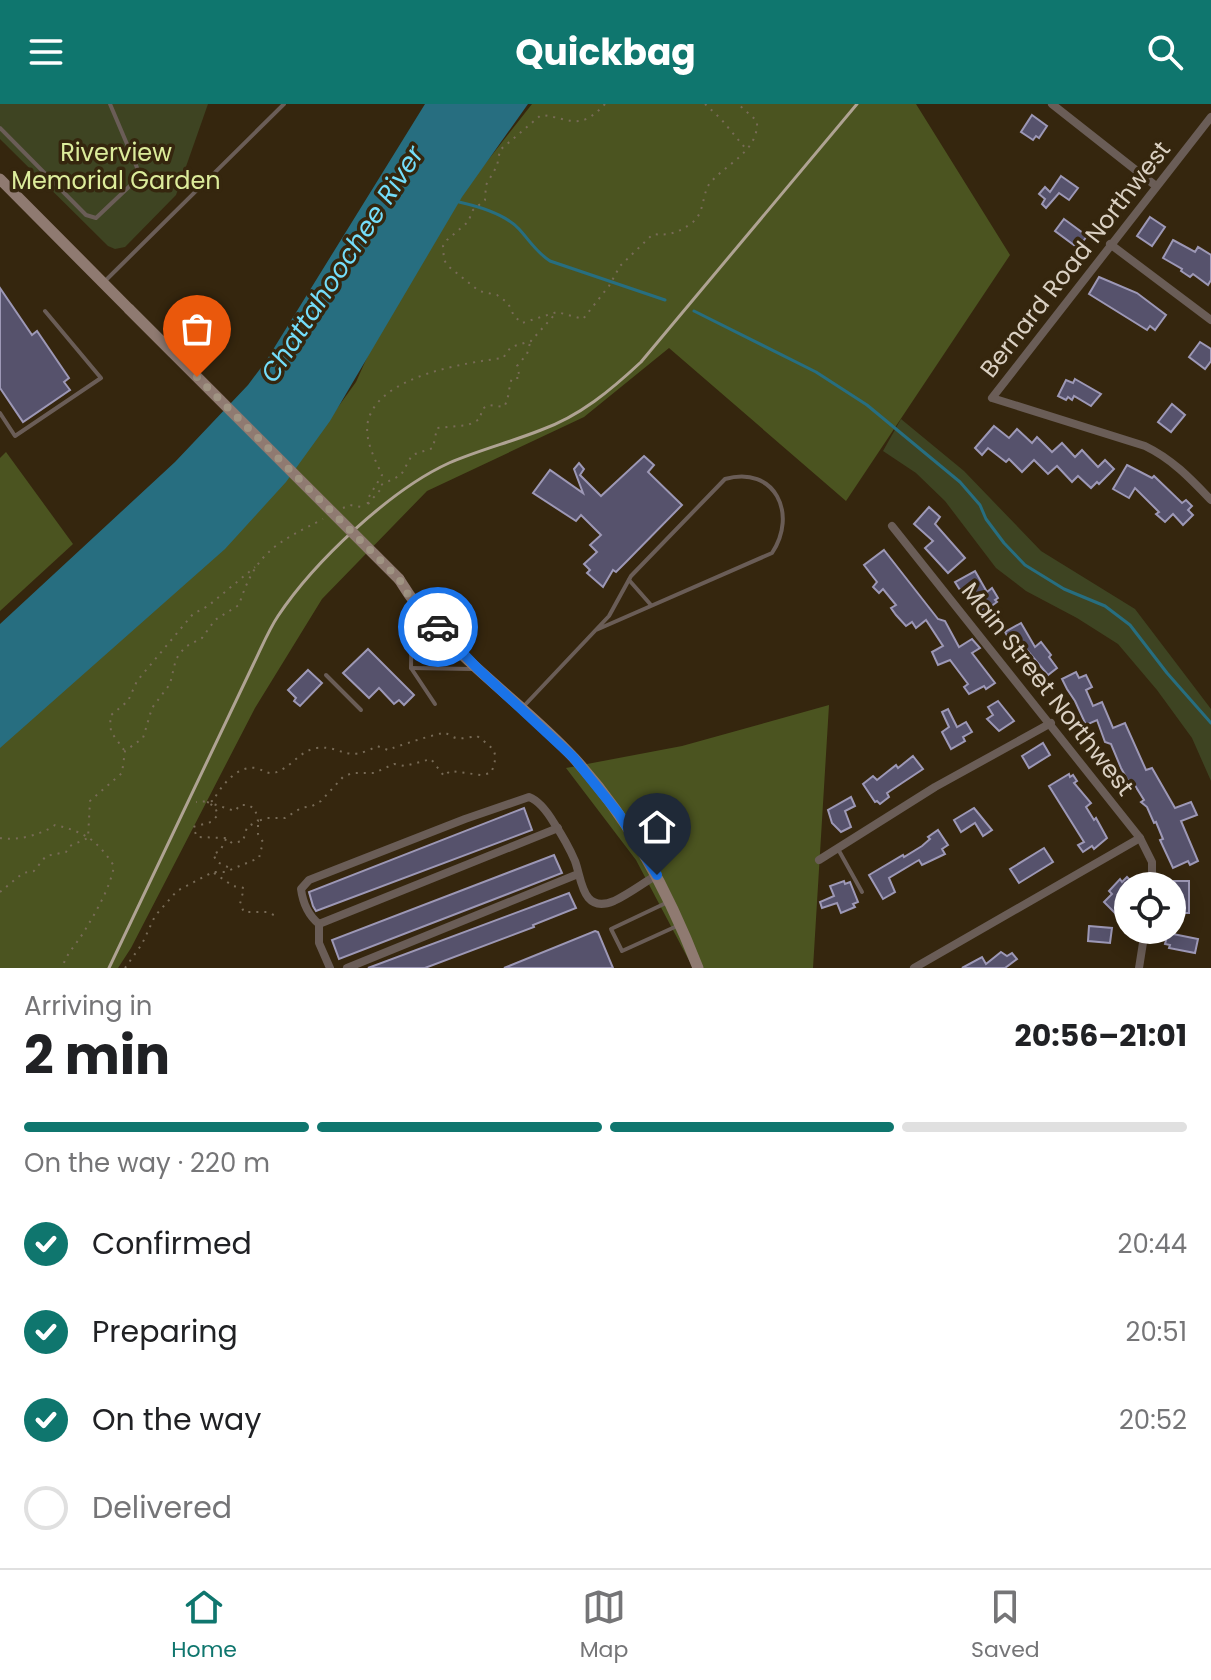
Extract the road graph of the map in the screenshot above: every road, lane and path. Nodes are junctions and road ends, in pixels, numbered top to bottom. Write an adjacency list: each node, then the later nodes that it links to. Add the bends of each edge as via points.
1 (110, 104): 8 (lane, via 138,170 134,182 96,218 86,215)
2 (284, 104): 13 (lane)
3 (605, 104): 15 (path, via 581,121 541,115 500,150 485,200 443,246 448,266 479,291 508,303 522,323)
4 (705, 104): 9 (path)
5 (738, 104): 9 (path, via 757,121 758,134)
6 (1052, 104): 11 (street)
7 (1211, 117): 11 (street, Bernard Road Northwest)
8 (0, 128)
9 (746, 149): 15 (path, via 708,185 696,220 670,236 653,234 620,266 583,319)
10 (0, 179): 13 (main road)
11 (1156, 186): 12 (street, Bernard Road Northwest)
12 (1110, 244): 16 (street); 19 (street, Bernard Road Northwest, via 992,398 1155,451 1182,469)
13 (104, 282): 26 (main road, bridge, via 399,579)
14 (45, 311): 18 (lane, via 101,378 15,436)
15 (557, 312): 17 (path)
16 (1211, 320)
17 (531, 341): 17 (path, via 504,407 489,405 468,425 437,428 433,448 412,455 401,475 381,485 367,505 382,475 369,447 368,422 377,402 412,379 503,358 511,347)
18 (0, 413)
19 (1211, 500)
20 (350, 505): 21 (path)
21 (361, 507)
22 (321, 521): 24 (path, via 283,539)
23 (892, 526): 35 (street, Main Street Northwest)
24 (256, 566): 36 (path, via 239,605 215,620 176,659 170,684 152,708 143,738); 36 (path, via 193,614 137,681 128,701 110,716 111,732)
25 (629, 580): 27 (lane); 27 (lane, via 725,479 745,477 772,487 783,518 772,553); 28 (lane)
26 (412, 601): 29 (lane); 30 (main road)
27 (651, 605): 28 (lane)
28 (596, 630): 33 (lane)
29 (411, 668): 30 (lane); 32 (lane)
30 (478, 669): 33 (main road)
31 (326, 675): 34 (lane)
32 (435, 704)
33 (521, 709): 51 (main road, via 596,784)
34 (361, 710)
35 (1051, 723): 44 (street, Main Street Northwest); 45 (street)
36 (125, 751): 42 (path, via 122,773 90,801)
37 (196, 802): 38 (path)
38 (207, 802): 39 (path, via 235,811 248,805); 39 (path, via 238,773 258,768 276,773 307,750 388,750 445,733 455,738 477,736 494,748 491,773 450,771 444,776 431,759 394,764 374,773 352,773 312,806 285,818); 43 (path, via 218,815 193,827 197,837)
39 (258, 821): 43 (path, via 247,827 243,841); 47 (path, via 263,842 259,858)
40 (558, 828): 50 (street); 56 (street); 56 (street, via 529,797 315,878 302,893 307,911)
41 (0, 838): 42 (path, via 12,840 55,825)
42 (88, 838): 52 (path, via 66,852 46,856 34,871 23,873); 59 (path, via 100,845 114,866 110,887)
43 (226, 838): 47 (path, via 213,854)
44 (1140, 838): 49 (street, Main Street Northwest); 64 (street)
45 (838, 849): 46 (street); 53 (lane)
46 (819, 860)
47 (232, 869): 48 (path)
48 (213, 872): 55 (path, via 244,888 244,912); 60 (path, via 165,902)
49 (1152, 872)
50 (578, 874): 51 (street, via 588,899 601,903); 62 (street)
51 (657, 875): 54 (main road)
52 (0, 892)
53 (862, 892)
54 (670, 901): 57 (main road); 57 (lane, via 611,929 622,951)
55 (276, 916)
56 (319, 924): 61 (street, via 319,943)
57 (680, 924): 63 (main road)
58 (1143, 944): 65 (street)
59 (62, 968)
60 (125, 968)
61 (330, 968)
62 (347, 968)
63 (698, 968)
64 (914, 968)
65 (1139, 968)

